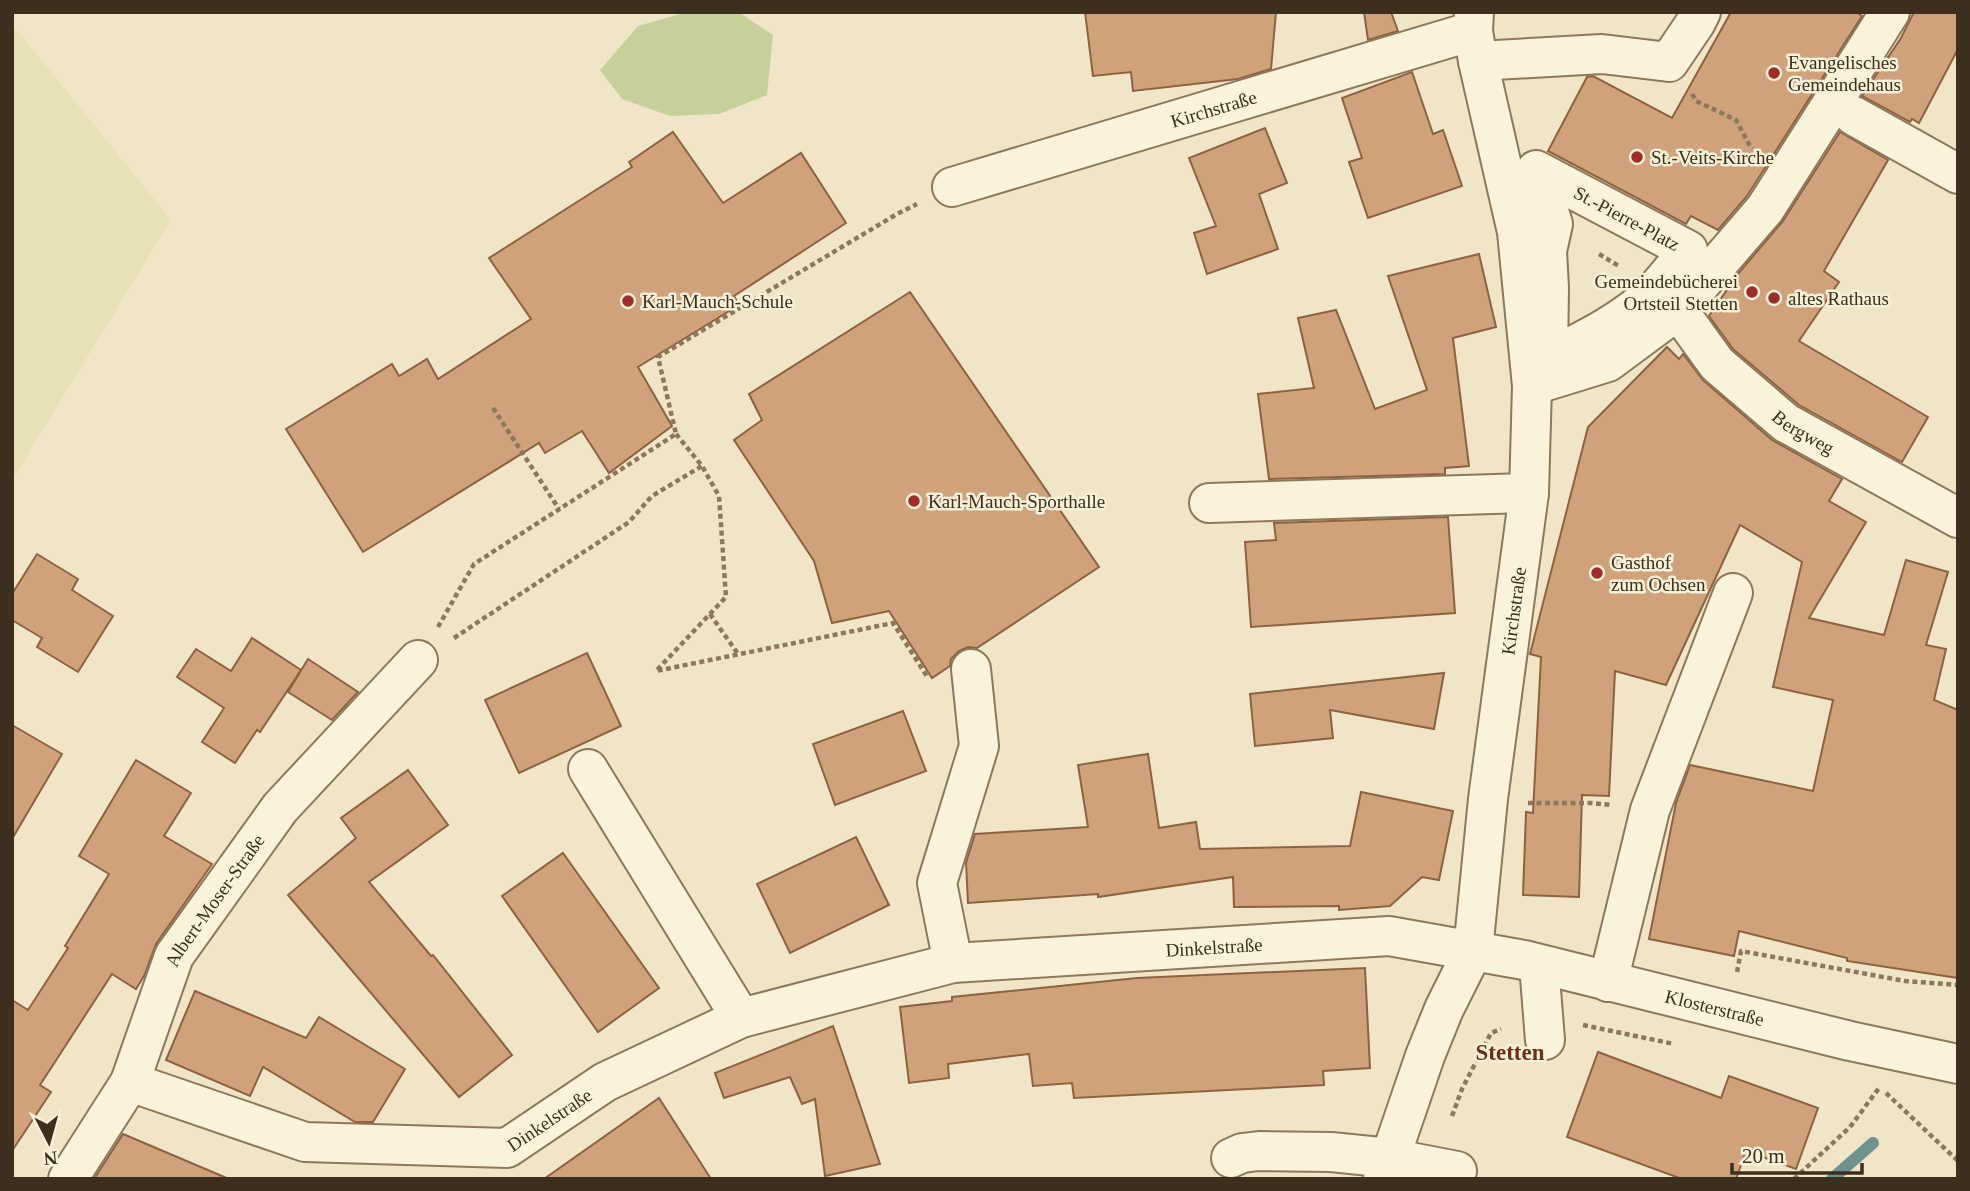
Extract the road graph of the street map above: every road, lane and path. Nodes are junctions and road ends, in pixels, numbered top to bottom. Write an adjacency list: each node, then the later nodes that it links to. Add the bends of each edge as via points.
1 (1701, 12): 3 (street, via 1668,62)
2 (1890, 12): 5 (street, St.-Pierre-Platz)
3 (1475, 35): 8 (street, Kirchstraße); 12 (street, Kirchstraße, via 1517,232)
4 (1696, 101): 6 (path, via 1736,120)
5 (1843, 110): 7 (street); 11 (street, St.-Pierre-Platz, via 1765,209)
6 (1750, 146)
7 (1958, 174)
8 (952, 187)
9 (897, 214): 14 (path, via 659,357)
10 (1552, 224): 11 (path); 11 (street, St.-Pierre-Platz, via 1547,251 1548,358 1631,310); 11 (street, St.-Pierre-Platz, via 1536,170 1688,250)
11 (1667, 300): 12 (street, St.-Pierre-Platz, via 1608,362); 19 (street, Bergweg, via 1717,363 1786,423)
12 (1532, 386): 16 (street, Kirchstraße)
13 (493, 408): 18 (path)
14 (676, 434): 15 (path); 18 (path)
15 (702, 466): 21 (path, via 719,496 726,597); 23 (path, via 652,496 629,522)
16 (1529, 493): 17 (street); 29 (street, Kirchstraße, via 1488,799)
17 (1209, 503)
18 (559, 509): 23 (path, via 474,564)
19 (1958, 518)
20 (1733, 593): 33 (street, via 1650,810)
21 (710, 614): 22 (path); 22 (path, via 656,671)
22 (738, 654): 25 (path, via 893,622)
23 (418, 660): 39 (street, Albert-Moser-Straße, via 280,808 174,956)
24 (971, 669): 31 (street, via 979,746 937,883)
25 (929, 679)
26 (588, 769): 35 (street)
27 (1591, 803): 28 (path)
28 (1532, 804)
29 (1473, 951): 31 (street, Dinkelstraße, via 1390,936); 32 (street, Klosterstraße); 45 (street, Kirchstraße, via 1424,1056)
30 (1741, 951): 34 (path, via 1905,981)
31 (953, 963): 35 (street, Dinkelstraße)
32 (1539, 965): 33 (street, Klosterstraße); 36 (street)
33 (1608, 982): 38 (street, Klosterstraße)
34 (1958, 985)
35 (741, 1018): 44 (street, Dinkelstraße, via 605,1082)
36 (1544, 1029): 37 (path); 46 (path, via 1529,1016 1491,1034 1462,1089)
37 (1678, 1045)
38 (1958, 1064)
39 (130, 1082): 44 (street, Dinkelstraße, via 305,1142); 47 (street, Albert-Moser-Straße)
40 (1867, 1084): 41 (path)
41 (1880, 1087): 43 (path); 48 (path, via 1850,1127)
42 (1231, 1158): 45 (street, via 1259,1150 1331,1152)
43 (1958, 1161)
44 (500, 1163)
45 (1386, 1168): 46 (street)
46 (1446, 1169)
47 (68, 1179)
48 (1794, 1179)

